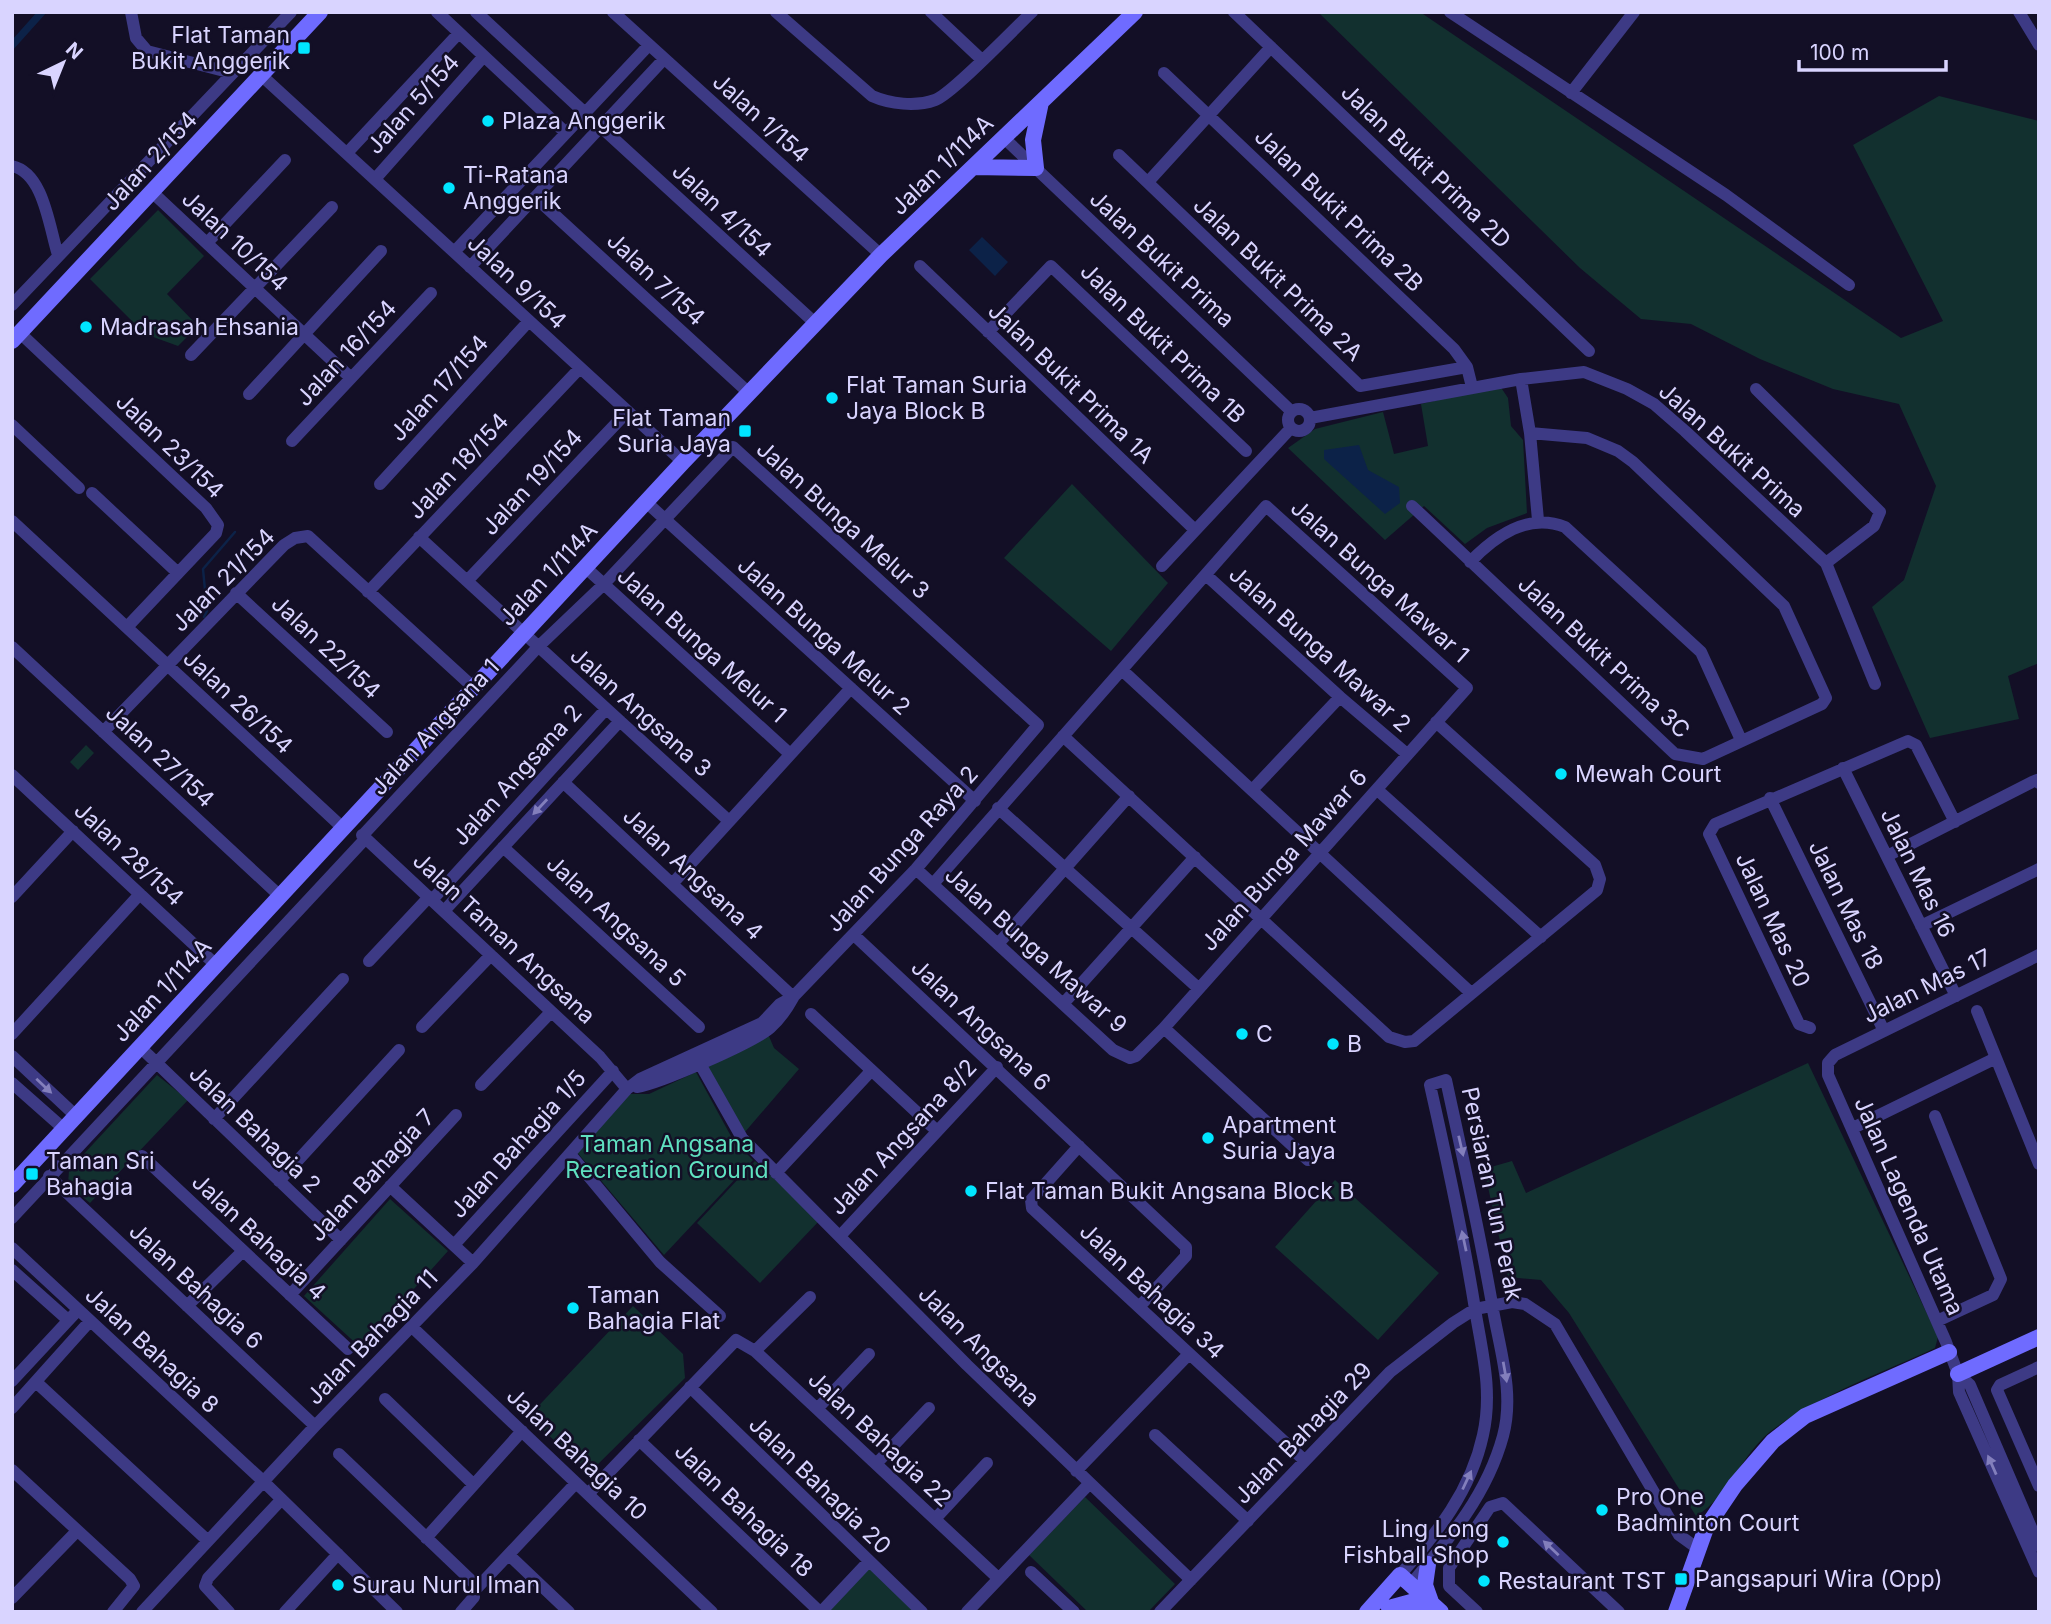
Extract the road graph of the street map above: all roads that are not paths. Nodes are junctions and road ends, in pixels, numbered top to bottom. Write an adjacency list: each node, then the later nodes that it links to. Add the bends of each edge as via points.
1 (131, 12): 22 (street, via 136,38 147,51)
2 (291, 12): 22 (street)
3 (320, 12): 24 (street, Jalan 2/154)
4 (437, 12): 15 (street)
5 (476, 12): 27 (street)
6 (613, 12): 16 (street, Jalan 1/154)
7 (776, 12): 21 (street, via 859,88 886,102 937,100)
8 (932, 12): 21 (street)
9 (1032, 12): 21 (street)
10 (1135, 12): 26 (street, Jalan 1/114A)
11 (1234, 12): 18 (street, Jalan Bukit Prima 2D)
12 (1450, 12): 25 (street)
13 (1634, 12): 25 (street)
14 (2019, 12): 17 (street)
15 (459, 33): 19 (street); 32 (street, Jalan 5/154)
16 (649, 44): 20 (street, Jalan 1/154); 27 (street)
17 (2039, 45)
18 (1271, 47): 28 (street); 59 (street, Jalan Bukit Prima 2D)
19 (484, 56): 30 (street); 38 (street, Jalan 5/154)
20 (664, 59): 29 (street); 47 (street, Jalan 1/154)
21 (982, 60)
22 (232, 73): 46 (street)
23 (1164, 73): 28 (street, Jalan Bukit Prima 2B)
24 (261, 75): 32 (street, Jalan 9/154); 40 (street, Jalan 2/154)
25 (1571, 93): 50 (street, via 1726,195)
26 (1041, 102): 31 (street, Jalan 1/114A); 37 (street, via 1033,141)
27 (584, 113): 30 (street)
28 (1209, 115): 39 (street); 61 (street, Jalan Bukit Prima 2B)
29 (601, 127): 41 (street); 55 (street, Jalan 4/154)
30 (566, 133): 45 (street)
31 (1004, 138): 36 (street, Jalan 1/114A); 37 (street, Jalan Bukit Prima)
32 (347, 153): 38 (street, Jalan 9/154)
33 (1119, 155): 39 (street, Jalan Bukit Prima 2A)
34 (285, 160): 43 (street)
35 (12, 166): 46 (street, via 22,168 34,180)
36 (973, 167): 37 (street); 47 (street, Jalan 1/114A)
37 (1036, 168): 69 (street, Jalan Bukit Prima)
38 (375, 179): 45 (street, Jalan 9/154)
39 (1148, 182): 61 (street, Jalan Bukit Prima 2A, via 1360,386)
40 (152, 192): 43 (street, Jalan 10/154); 58 (street, Jalan 2/154)
41 (535, 197): 49 (street); 67 (street, Jalan 7/154)
42 (331, 207): 51 (street)
43 (207, 243): 51 (street, Jalan 10/154)
44 (381, 251): 57 (street)
45 (454, 252): 49 (street, Jalan 9/154)
46 (58, 254): 53 (street)
47 (881, 255): 55 (street, Jalan 1/114A)
48 (920, 265): 56 (street, Jalan Bukit Prima 1A)
49 (470, 267): 54 (street, Jalan 9/154)
50 (1849, 285)
51 (255, 288): 57 (street, Jalan 10/154); 60 (street)
52 (431, 293): 63 (street, Jalan 16/154)
53 (12, 305)
54 (529, 321): 62 (street, Jalan 9/154); 78 (street, Jalan 17/154)
55 (815, 323): 67 (street, Jalan 1/114A)
56 (988, 332): 76 (street, Jalan Bukit Prima 1B, via 1051,266); 86 (street, Jalan Bukit Prima 1A)
57 (303, 334): 63 (street, Jalan 10/154); 68 (street)
58 (16, 337): 92 (street, Jalan 23/154, via 213,516 216,533)
59 (1589, 351)
60 (191, 355)
61 (1467, 366): 65 (street, Jalan Bukit Prima 2B)
62 (580, 368): 70 (street, Jalan 9/154); 87 (street, Jalan 18/154)
63 (351, 378): 75 (street, Jalan 16/154)
64 (1521, 379): 65 (street, Jalan Bukit Prima); 74 (street); 89 (street, Jalan Bukit Prima, via 1584,372 1654,404)
65 (1472, 387): 71 (street, Jalan Bukit Prima)
66 (1756, 389): 89 (street, via 1880,512 1874,526)
67 (748, 393): 77 (street, Jalan 1/114A)
68 (249, 394)
69 (1291, 411): 71 (street, via 1303,409); 73 (street, via 1287,422)
70 (627, 412): 77 (street, Jalan 9/154); 94 (street, Jalan 19/154)
71 (1310, 418): 73 (street, via 1306,429)
72 (12, 425): 79 (street)
73 (1291, 428): 86 (street)
74 (1530, 433): 84 (street); 116 (street, Jalan Bukit Prima 3C, via 1587,438 1633,462 1784,606 1826,698 1822,704)
75 (292, 441)
76 (1246, 451)
77 (683, 462): 81 (street, Jalan 1/114A)
78 (380, 484)
79 (79, 488)
80 (92, 493): 92 (street)
81 (646, 502): 83 (street, Jalan Bunga Melur 2); 91 (street, Jalan 1/114A)
82 (1412, 506): 88 (street, Jalan Bukit Prima 3C)
83 (665, 519): 95 (street, Jalan Bunga Melur 3); 106 (street, Jalan Bunga Melur 2); 112 (street, Jalan Bunga Melur 3, via 733,447)
84 (1538, 520): 88 (street, via 1494,539); 116 (street, via 1565,527 1701,652)
85 (12, 521): 98 (street, Jalan 26/154)
86 (1194, 529): 90 (street)
87 (419, 537): 94 (street, Jalan Angsana 3); 97 (street, Jalan 18/154)
88 (1470, 562): 116 (street, Jalan Bukit Prima 3C, via 1675,754 1698,761)
89 (1826, 564): 104 (street, Jalan Bukit Prima)
90 (1162, 566)
91 (585, 567): 95 (street, Jalan Bunga Melur 1); 99 (street, Jalan 1/114A)
92 (178, 573): 98 (street, Jalan 23/154)
93 (1206, 575): 103 (street); 107 (street, Jalan Bunga Mawar 1, via 1266,506); 108 (street, Jalan Bunga Mawar 2)
94 (467, 581): 99 (street, Jalan Angsana 3)
95 (604, 584): 101 (street, Jalan Bunga Melur 3); 117 (street, Jalan Bunga Melur 1)
96 (236, 593): 97 (street, Jalan 21/154, via 284,545 308,536); 102 (street, Jalan 21/154); 114 (street, Jalan 22/154)
97 (368, 593): 105 (street, Jalan 21/154)
98 (127, 627): 102 (street, Jalan 26/154)
99 (523, 634): 101 (street, Jalan Angsana 3); 105 (street, Jalan 1/114A)
100 (12, 647): 113 (street, Jalan 27/154)
101 (538, 647): 109 (street, Jalan Angsana 3); 133 (street, Jalan Angsana 1)
102 (168, 666): 113 (street, Jalan 21/154); 131 (street, Jalan 26/154)
103 (1123, 671): 115 (street); 123 (street)
104 (1875, 684)
105 (473, 687): 131 (street, Jalan 1/114A)
106 (850, 688): 117 (street); 127 (street, Jalan Bunga Melur 2)
107 (1467, 688): 111 (street, Jalan Bunga Mawar 6)
108 (1340, 697): 118 (street, Jalan Bunga Mawar 2); 123 (street)
109 (606, 709): 110 (street, Jalan Angsana 3); 146 (street, Jalan Angsana 2)
110 (620, 722): 122 (street); 129 (street, Jalan Angsana 3)
111 (1436, 722): 118 (street, Jalan Bunga Mawar 6); 152 (street, via 1598,870 1597,890)
112 (1038, 725): 127 (street, Jalan Bunga Raya 2)
113 (103, 732): 144 (street, Jalan 27/154)
114 (387, 732)
115 (1063, 736): 125 (street); 128 (street)
116 (1741, 740)
117 (790, 754): 129 (street)
118 (1407, 754): 135 (street, Jalan Bunga Mawar 6)
119 (1843, 768): 126 (street); 130 (street, via 1908,741 1916,745); 136 (street, Jalan Mas 16)
120 (12, 775): 132 (street, Jalan 28/154)
121 (2038, 781): 130 (street)
122 (563, 782): 134 (street, one-way to 134); 141 (street, Jalan Angsana 4)
123 (1253, 789): 135 (street)
124 (1382, 794): 152 (street)
125 (1129, 796): 137 (street); 138 (street)
126 (1770, 798): 170 (street, Jalan Mas 20, via 1715,824 1709,834 1799,1024); 171 (street, Jalan Mas 18)
127 (975, 801): 139 (street, Jalan Bunga Raya 2)
128 (998, 808): 138 (street); 142 (street)
129 (729, 821): 141 (street)
130 (1955, 822): 136 (street)
131 (346, 825): 133 (street, Jalan Taman Angsana); 144 (street, Jalan 1/114A)
132 (73, 831): 143 (street, Jalan 28/154); 145 (street)
133 (365, 837): 146 (street, Jalan Taman Angsana); 180 (street, Jalan Angsana 1)
134 (503, 847): 147 (street); 168 (street, Jalan Angsana 5)
135 (1320, 853): 148 (street, Jalan Bunga Mawar 6); 160 (street)
136 (1887, 856): 149 (street, Jalan Mas 16)
137 (1195, 857): 148 (street); 150 (street)
138 (1065, 867): 150 (street); 153 (street)
139 (916, 869): 142 (street, Jalan Bunga Mawar 9); 151 (street, Jalan Bunga Raya 2)
140 (2039, 869): 149 (street)
141 (673, 883): 162 (street, Jalan Angsana 4)
142 (933, 884): 153 (street, Jalan Bunga Mawar 9)
143 (140, 894): 157 (street, Jalan 28/154); 172 (street)
144 (280, 896): 157 (street, Jalan 1/114A)
145 (12, 897)
146 (430, 898): 147 (street, Jalan Taman Angsana); 156 (street, Jalan Angsana 2)
147 (444, 911): 154 (street, Jalan Taman Angsana)
148 (1261, 918): 159 (street, Jalan Bunga Mawar 6); 160 (street, via 1390,1037 1414,1041)
149 (1921, 926): 161 (street, Jalan Mas 16)
150 (1133, 929): 159 (street); 163 (street)
151 (854, 935): 162 (street, Jalan Bunga Raya 2); 181 (street, Jalan Angsana 6)
152 (1541, 937): 160 (street)
153 (998, 944): 163 (street, Jalan Bunga Mawar 9)
154 (491, 955): 165 (street, Jalan Taman Angsana); 167 (street)
155 (2038, 959): 161 (street, Jalan Mas 17)
156 (369, 961)
157 (216, 964): 173 (street, Jalan 1/114A)
158 (343, 979): 190 (street)
159 (1197, 987): 169 (street, Jalan Bunga Mawar 6)
160 (1471, 993)
161 (1956, 996): 171 (street, Jalan Mas 17)
162 (793, 997): 179 (street, Jalan Bunga Raya 2, via 769,1030)
163 (1063, 1004): 177 (street, Jalan Bunga Mawar 9, via 1113,1050)
164 (1978, 1011): 178 (street)
165 (551, 1012): 182 (street, Jalan Taman Angsana); 185 (street)
166 (811, 1014): 183 (street)
167 (422, 1027)
168 (699, 1027)
169 (1164, 1028): 177 (street, Jalan Bunga Mawar 6); 197 (street)
170 (1810, 1028)
171 (1884, 1031): 175 (street, Jalan Mas 17)
172 (12, 1034)
173 (139, 1048): 180 (street, Jalan Bahagia 2); 188 (street, Jalan 1/114A)
174 (399, 1050): 201 (street)
175 (1835, 1055): 191 (street, Jalan Lagenda Utama, via 1828,1063 1829,1074)
176 (12, 1056): 188 (street, one-way to 188)
177 (1130, 1058)
178 (1996, 1058): 191 (street); 198 (street)
179 (697, 1060): 186 (street, Jalan Bunga Raya 2, via 643,1087); 199 (street, Jalan Angsana, via 742,1138)
180 (156, 1064): 190 (street, Jalan Bahagia 2); 200 (street, Jalan Angsana 1)
181 (997, 1067): 193 (street, Jalan Angsana 8/2); 194 (street, Jalan Angsana 6)
182 (612, 1071): 186 (street, Jalan Taman Angsana); 207 (street, Jalan Bahagia 1/5)
183 (871, 1071): 193 (street); 199 (street)
184 (12, 1083): 192 (street)
185 (481, 1085)
186 (627, 1089): 195 (street, Jalan Bahagia 11)
187 (456, 1115): 203 (street, Jalan Bahagia 7)
188 (76, 1116): 192 (street, Jalan 1/114A)
189 (1935, 1116): 222 (street, via 2001,1279 1993,1295)
190 (214, 1119): 201 (street, Jalan Bahagia 2)
191 (1853, 1128): 222 (street, Jalan Lagenda Utama)
192 (64, 1129): 202 (street, Jalan 1/114A)
193 (937, 1131): 205 (street, Jalan Angsana 8/2)
194 (1079, 1146): 216 (street, Jalan Angsana 6, via 1188,1252); 216 (street, Jalan Bahagia 34, via 1030,1204)
195 (569, 1154): 210 (street, Jalan Bahagia 11); 219 (street, via 660,1262)
196 (142, 1156): 209 (street, Jalan Bahagia 4)
197 (1308, 1160)
198 (2039, 1164)
199 (776, 1173): 205 (street, Jalan Angsana)
200 (49, 1176): 204 (street, Jalan Angsana 1); 215 (street, Jalan Bahagia 6)
201 (279, 1181): 206 (street, Jalan Bahagia 2)
202 (12, 1185)
203 (390, 1186): 206 (street, Jalan Bahagia 7); 207 (street)
204 (12, 1217)
205 (840, 1237): 248 (street, Jalan Angsana)
206 (341, 1240): 212 (street, Jalan Bahagia 7)
207 (454, 1245): 210 (street)
208 (12, 1248): 218 (street, Jalan Bahagia 8)
209 (243, 1251): 212 (street, Jalan Bahagia 4); 215 (street)
210 (473, 1263): 223 (street, Jalan Bahagia 11)
211 (12, 1270): 220 (street)
212 (290, 1295): 225 (street, Jalan Bahagia 4)
213 (810, 1297): 226 (street)
214 (1492, 1305): 217 (street, Jalan Bahagia 29); 217 (street, Persiaran Tun Perak, one-way to 214, via 1430,1085 1446,1080 1485,1253); 262 (street, Jalan Bahagia 29, via 1525,1304 1555,1324 1679,1535); 266 (street, Persiaran Tun Perak, one-way to 266, via 1507,1382 1503,1434 1495,1462 1468,1514)
215 (187, 1306): 239 (street, Jalan Bahagia 6)
216 (1140, 1306): 229 (street, Jalan Bahagia 34)
217 (1475, 1309): 244 (street, Jalan Bahagia 29, via 1390,1372); 271 (street, Persiaran Tun Perak, one-way to 217, via 1447,1518 1483,1437 1488,1387)
218 (78, 1310): 220 (street); 221 (street, Jalan Bahagia 8)
219 (720, 1315)
220 (68, 1320): 232 (street)
221 (90, 1321): 233 (street); 249 (street, Jalan Bahagia 8)
222 (1937, 1321): 227 (street, Jalan Lagenda Utama)
223 (412, 1327): 239 (street, Jalan Bahagia 11); 240 (street, Jalan Bahagia 10)
224 (2039, 1338): 231 (street)
225 (348, 1349)
226 (755, 1351): 234 (street, Jalan Bahagia 22, via 736,1340); 238 (street, Jalan Bahagia 22)
227 (1949, 1352): 231 (street, Jalan Lagenda Utama); 262 (street, via 1805,1416 1788,1428 1735,1485)
228 (869, 1354): 238 (street)
229 (1189, 1354): 244 (street, Jalan Bahagia 34); 248 (street)
230 (2039, 1367): 253 (street, via 1997,1390)
231 (1958, 1374): 261 (street, Jalan Lagenda Utama, via 1970,1385); 268 (street, Jalan Lagenda Utama, one-way to 231, via 1959,1392)
232 (12, 1381)
233 (36, 1382): 236 (street); 260 (street)
234 (690, 1387): 242 (street); 265 (street, Jalan Bahagia 20)
235 (385, 1399): 251 (street)
236 (12, 1408)
237 (929, 1408): 246 (street)
238 (817, 1409): 246 (street, Jalan Bahagia 22)
239 (315, 1426): 249 (street, Jalan Bahagia 11)
240 (522, 1431): 250 (street, Jalan Bahagia 10); 251 (street)
241 (1156, 1435): 257 (street)
242 (639, 1440): 254 (street); 285 (street, Jalan Bahagia 18)
243 (339, 1454): 259 (street)
244 (1303, 1459): 257 (street, Jalan Bahagia 29)
245 (987, 1463): 256 (street)
246 (876, 1464): 256 (street, Jalan Bahagia 22)
247 (12, 1470): 258 (street)
248 (1076, 1471): 252 (street, Jalan Angsana)
249 (264, 1482): 255 (street, Jalan Bahagia 8); 260 (street, Jalan Bahagia 11)
250 (576, 1483): 254 (street, Jalan Bahagia 10); 264 (street)
251 (473, 1484): 259 (street)
252 (1089, 1484): 269 (street); 270 (street, Jalan Angsana)
253 (2039, 1486)
254 (588, 1494): 284 (street, Jalan Bahagia 10)
255 (281, 1500): 263 (street, Jalan Bahagia 8); 279 (street, via 208,1578 205,1586)
256 (934, 1519): 269 (street, Jalan Bahagia 22)
257 (1248, 1521): 270 (street, Jalan Bahagia 29)
258 (76, 1531): 272 (street); 277 (street, via 134,1586)
259 (426, 1538): 273 (street)
260 (207, 1540): 278 (street, Jalan Bahagia 11)
261 (2039, 1546)
262 (1697, 1548): 293 (street)
263 (338, 1554): 280 (street); 281 (street, Jalan Bahagia 8)
264 (509, 1555): 273 (street); 283 (street)
265 (869, 1561): 285 (street); 286 (street, Jalan Bahagia 20)
266 (1428, 1564): 271 (street, Persiaran Tun Perak); 275 (street, via 1425,1585)
267 (1031, 1572): 288 (street)
268 (2039, 1572)
269 (998, 1578): 287 (street)
270 (1191, 1580): 289 (street, Jalan Bahagia 29)
271 (1405, 1580): 275 (street); 276 (street, Persiaran Tun Perak); 290 (street, Persiaran Tun Perak)
272 (17, 1583): 274 (street)
273 (476, 1592): 282 (street)
274 (12, 1598)
275 (1436, 1608): 276 (street, via 1411,1602)
276 (1387, 1610)
277 (113, 1612)
278 (142, 1612)
279 (229, 1612)
280 (285, 1612)
281 (397, 1612)
282 (461, 1612)
283 (569, 1612)
284 (712, 1612)
285 (821, 1612)
286 (922, 1612)
287 (967, 1612)
288 (1074, 1612)
289 (1160, 1612)
290 (1367, 1612)
291 (1476, 1612): 292 (street, one-way to 291, via 1503,1503 1490,1507 1449,1568 1449,1586)
292 (1619, 1612)
293 (1676, 1612)

